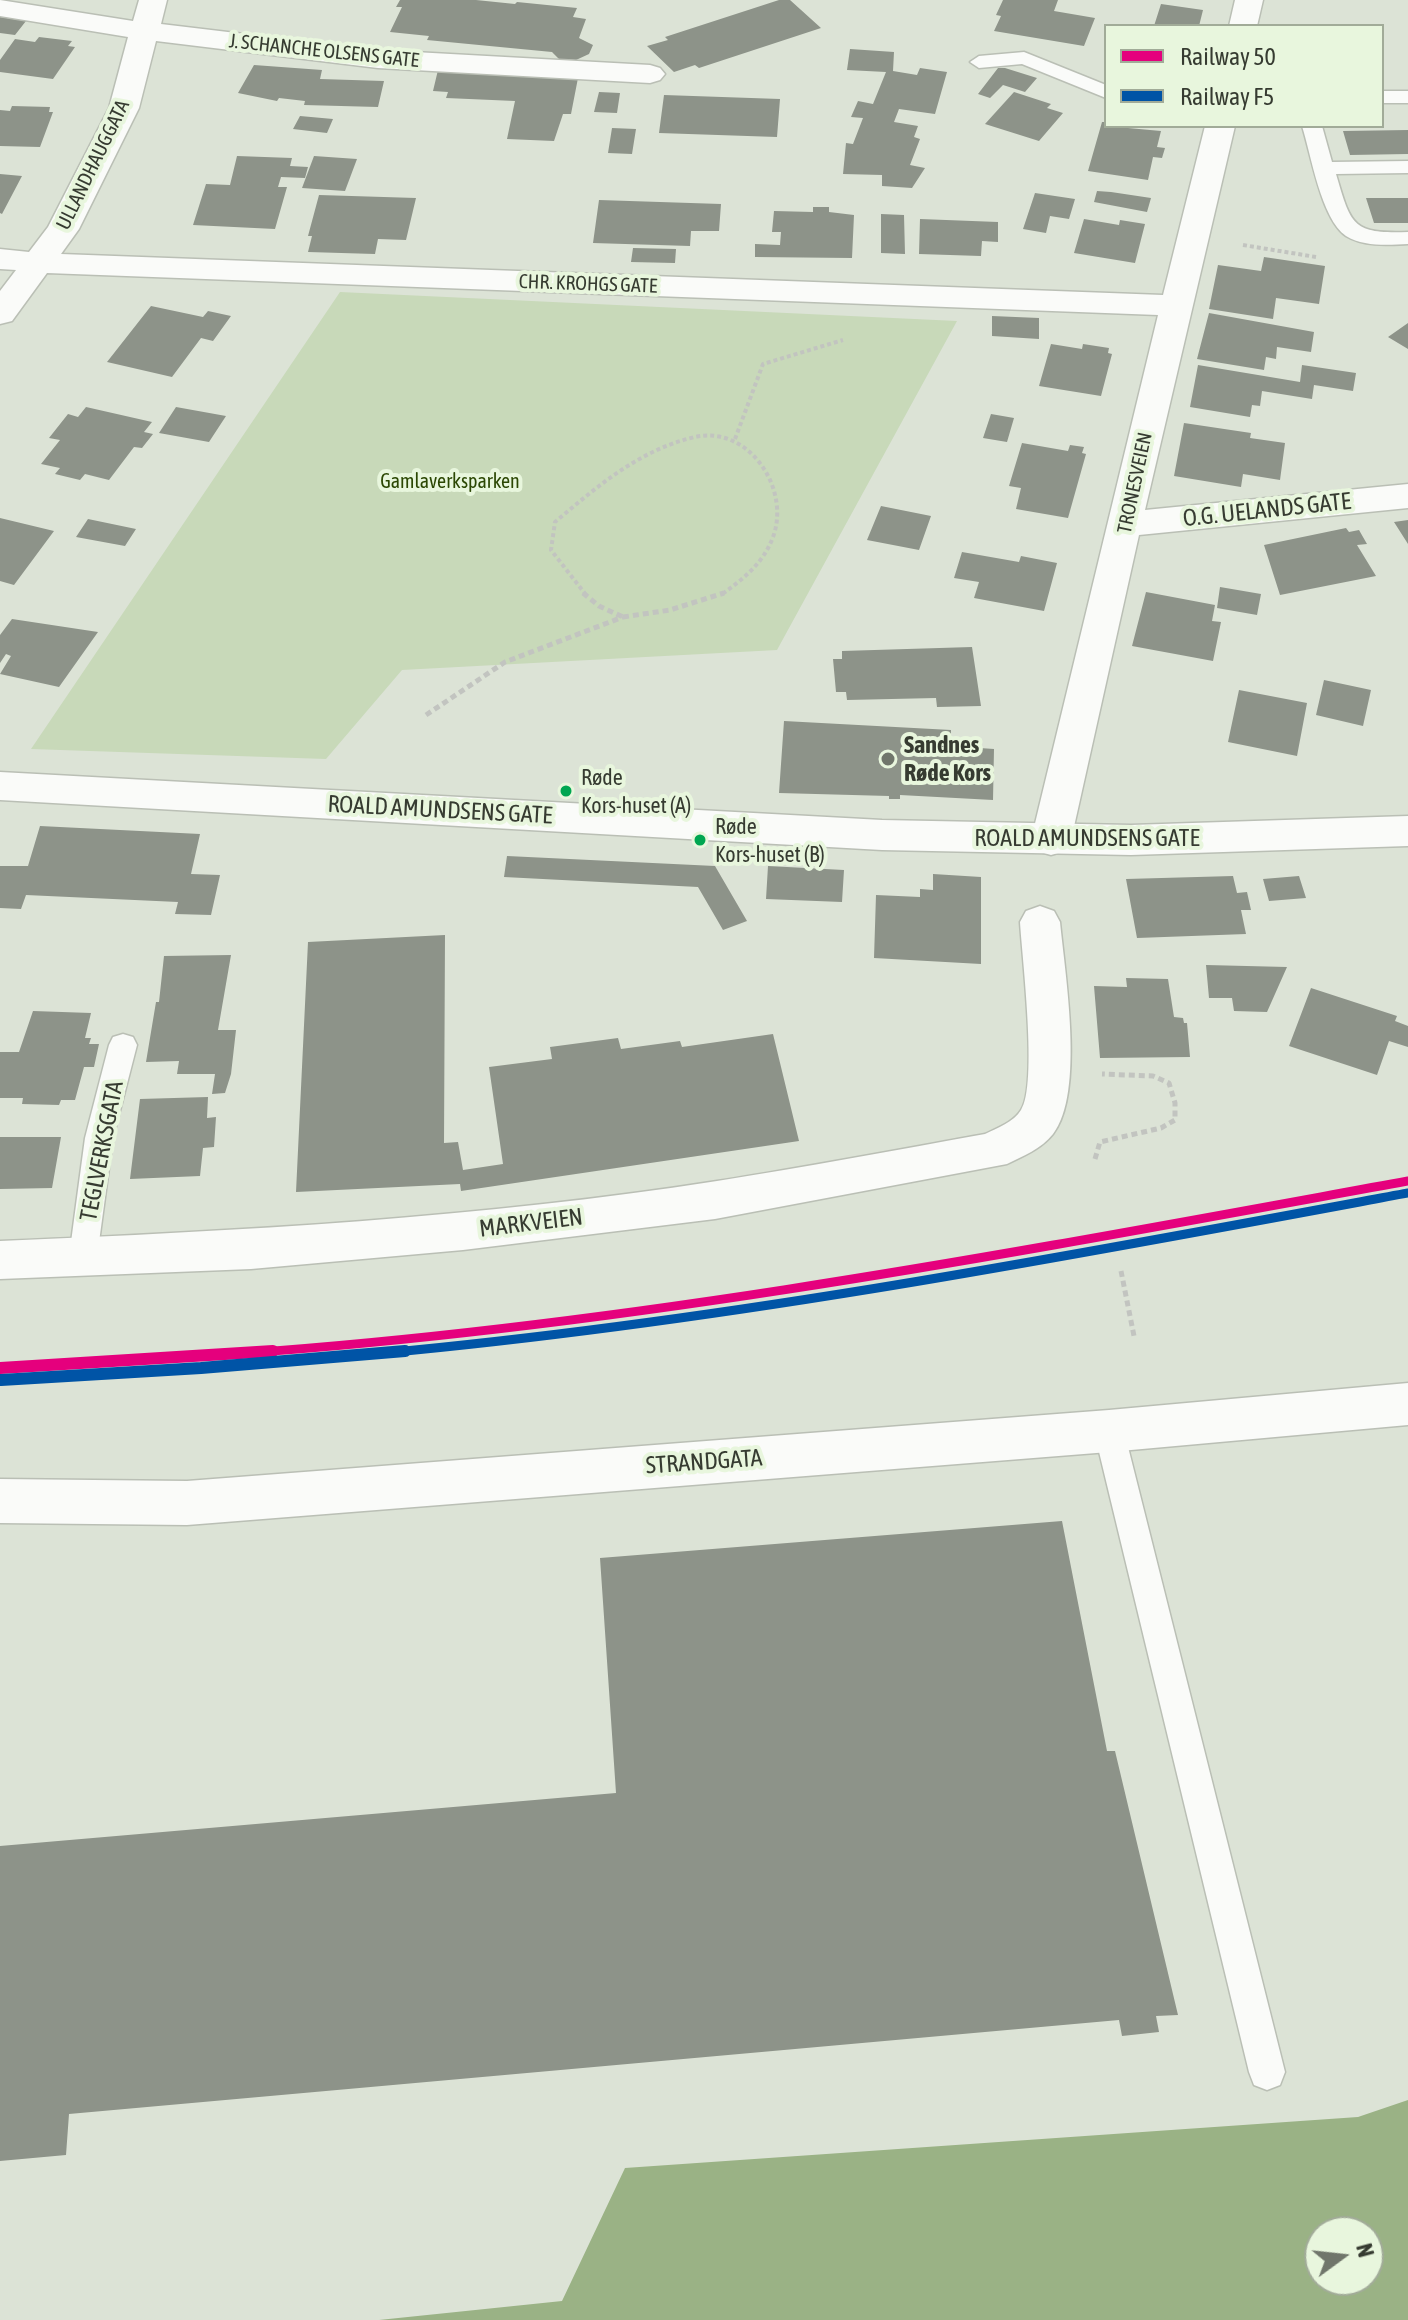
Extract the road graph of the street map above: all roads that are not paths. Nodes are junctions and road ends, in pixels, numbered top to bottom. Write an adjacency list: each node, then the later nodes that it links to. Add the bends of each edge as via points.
1 (153, 0): 5 (street, ULLANDHAUGGATA)
2 (1249, 0): 4 (street)
3 (0, 7): 5 (street, J. SCHANCHE OLSENS GATE)
4 (1243, 24)
5 (143, 31): 7 (street, J. SCHANCHE OLSENS GATE, via 378,59); 17 (street, ULLANDHAUGGATA, via 124,108 63,229)
6 (979, 62): 8 (lane, via 1024,58)
7 (650, 74)
8 (1104, 91)
9 (1384, 97): 10 (lane)
10 (1408, 97)
11 (1220, 128): 18 (street, TRONESVEIEN)
12 (1313, 128): 14 (lane)
13 (1408, 167): 14 (lane)
14 (1324, 168): 15 (lane, via 1340,221 1378,239)
15 (1408, 238)
16 (0, 259): 17 (street, CHR. KROHGS GATE)
17 (38, 263): 18 (street, CHR. KROHGS GATE); 19 (street, ULLANDHAUGGATA)
18 (1177, 306): 21 (street, TRONESVEIEN)
19 (0, 314)
20 (1408, 496): 21 (street, O.G. UELANDS GATE)
21 (1126, 524): 24 (street, TRONESVEIEN)
22 (0, 786): 24 (street, ROALD AMUNDSENS GATE, via 866,835)
23 (1408, 831): 24 (street, ROALD AMUNDSENS GATE)
24 (1051, 840)
25 (1040, 922): 27 (street, MARKVEIEN, via 1046,1094 1029,1132 991,1151 715,1200 418,1236)
26 (123, 1045): 27 (lane, TEGLVERKSGATA, via 99,1138)
27 (83, 1257): 28 (street, MARKVEIEN)
28 (0, 1260)
29 (1408, 1404): 30 (street, STRANDGATA)
30 (1109, 1431): 31 (street, STRANDGATA, via 187,1503); 32 (lane)
31 (0, 1501)
32 (1267, 2072)

